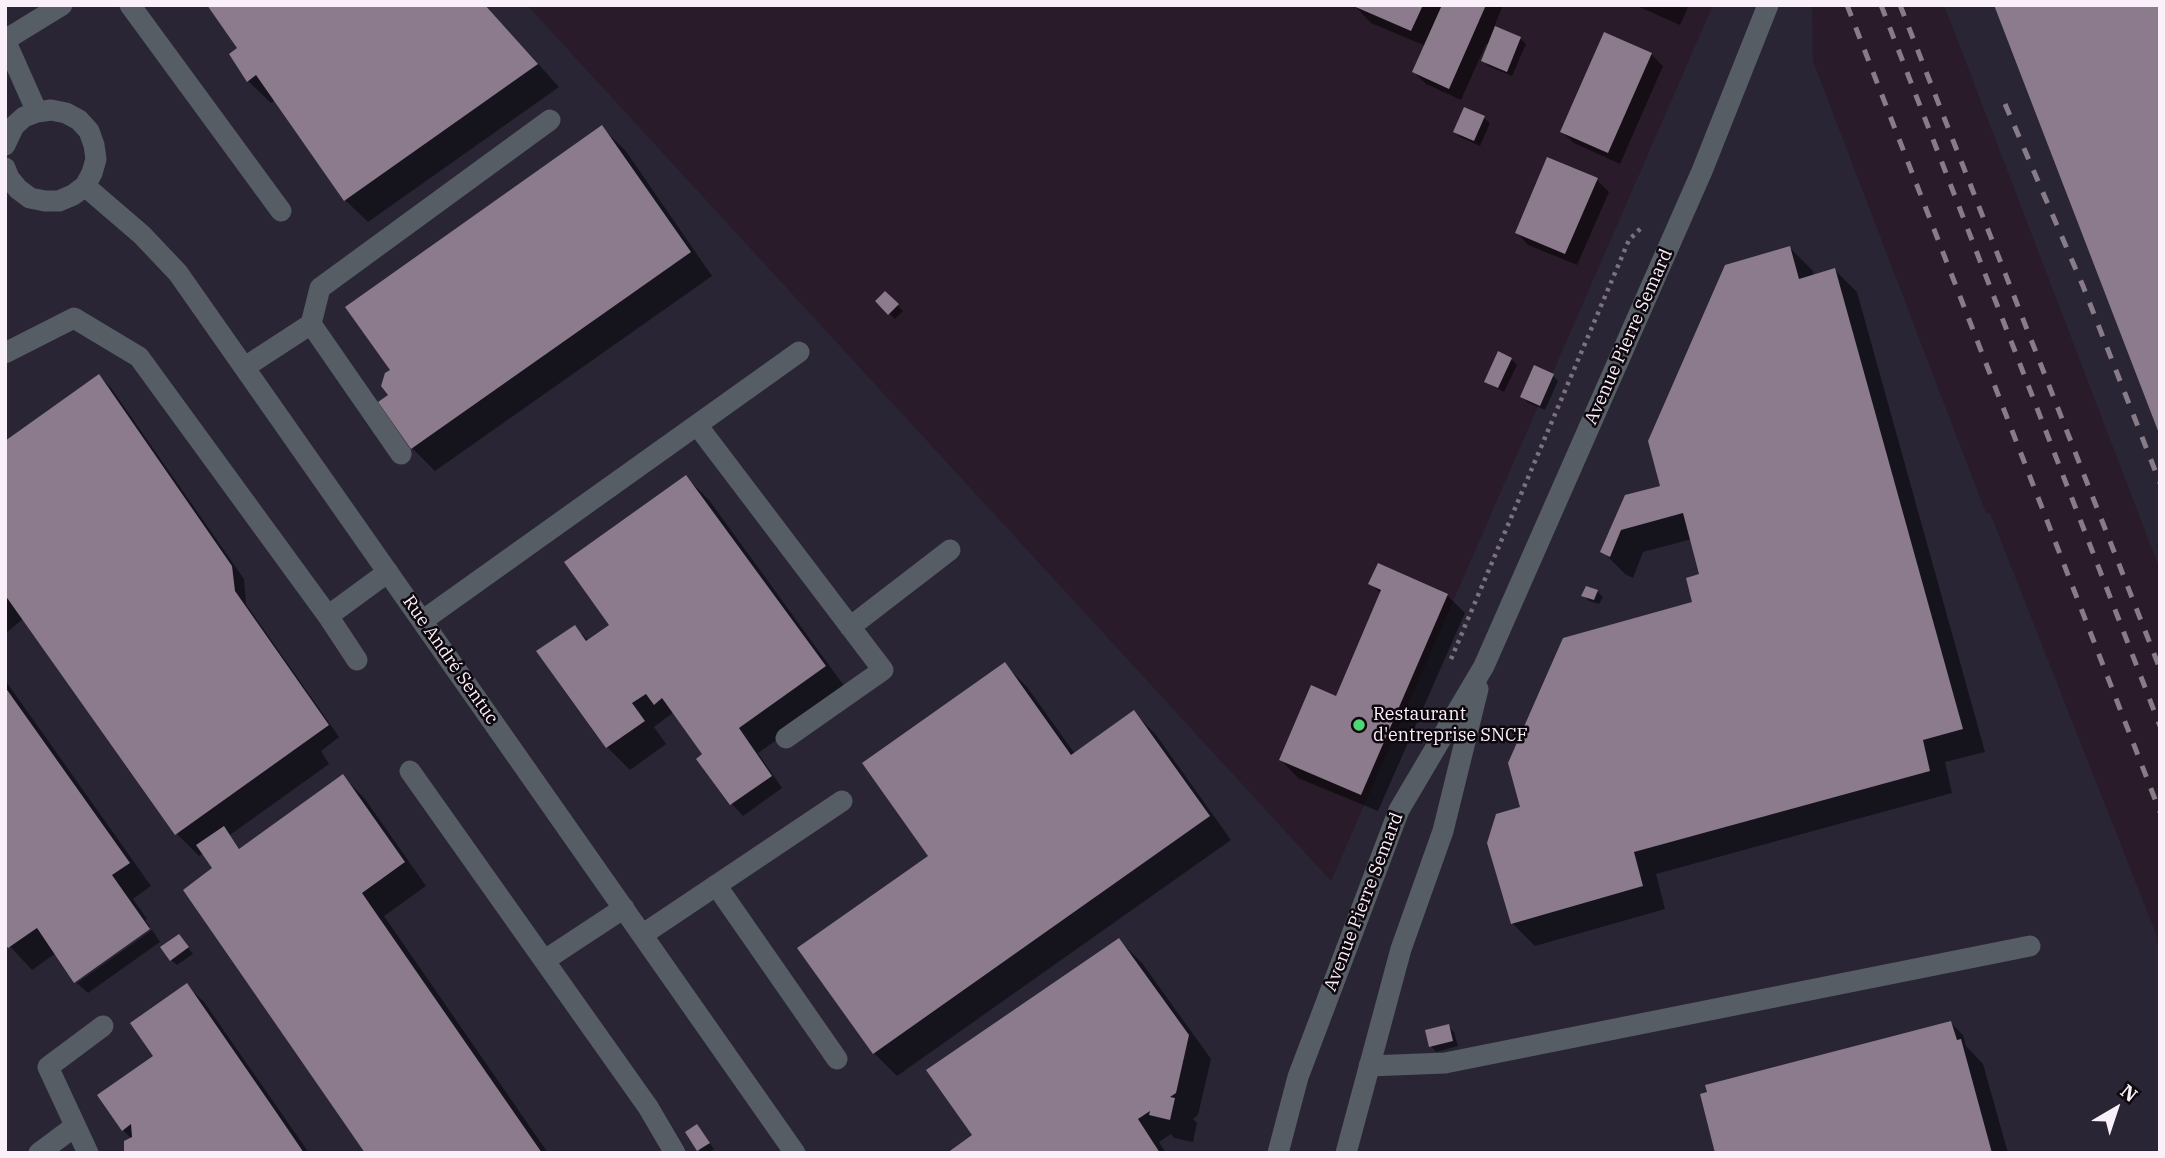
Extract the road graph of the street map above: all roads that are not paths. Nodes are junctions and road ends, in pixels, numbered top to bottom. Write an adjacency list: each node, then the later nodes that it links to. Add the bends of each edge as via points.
1 (62, 5): 4 (street)
2 (130, 5): 11 (street)
3 (1768, 5): 24 (street, Avenue Pierre Semard, via 1702,171)
4 (5, 40): 5 (street)
5 (37, 112): 7 (street, via 14,126); 9 (street, via 66,113 89,131 96,159)
6 (550, 121): 12 (street, via 320,288)
7 (5, 145)
8 (5, 168): 10 (street)
9 (85, 186): 10 (street, via 59,201); 15 (street, Rue André Sentuc, via 178,273)
10 (12, 195)
11 (281, 211)
12 (311, 324): 15 (street); 17 (street)
13 (5, 352): 20 (street, via 74,318 139,357)
14 (799, 352): 16 (street)
15 (245, 368): 19 (street, Rue André Sentuc)
16 (697, 425): 21 (street); 22 (street)
17 (401, 454)
18 (950, 550): 22 (street)
19 (388, 572): 20 (street); 21 (street, Rue André Sentuc)
20 (328, 616): 23 (street)
21 (422, 621): 29 (street, Rue André Sentuc)
22 (850, 627): 25 (street, via 883,670)
23 (357, 660)
24 (1484, 666): 35 (street, Avenue Pierre Semard, via 1443,831 1401,949); 41 (street, Avenue Pierre Semard, via 1399,810 1298,1077)
25 (786, 738)
26 (410, 771): 32 (street)
27 (842, 801): 28 (street)
28 (716, 885): 30 (street); 34 (street)
29 (624, 908): 30 (street, Rue André Sentuc); 32 (street)
30 (642, 935): 40 (street, Rue André Sentuc)
31 (2031, 946): 35 (street, via 1446,1063)
32 (545, 960): 39 (street)
33 (103, 1026): 36 (street, via 48,1067)
34 (837, 1059)
35 (1369, 1066): 42 (street, Avenue Pierre Semard)
36 (75, 1128): 37 (street); 38 (street)
37 (39, 1153)
38 (88, 1153)
39 (675, 1153)
40 (795, 1153)
41 (1278, 1153)
42 (1346, 1153)

